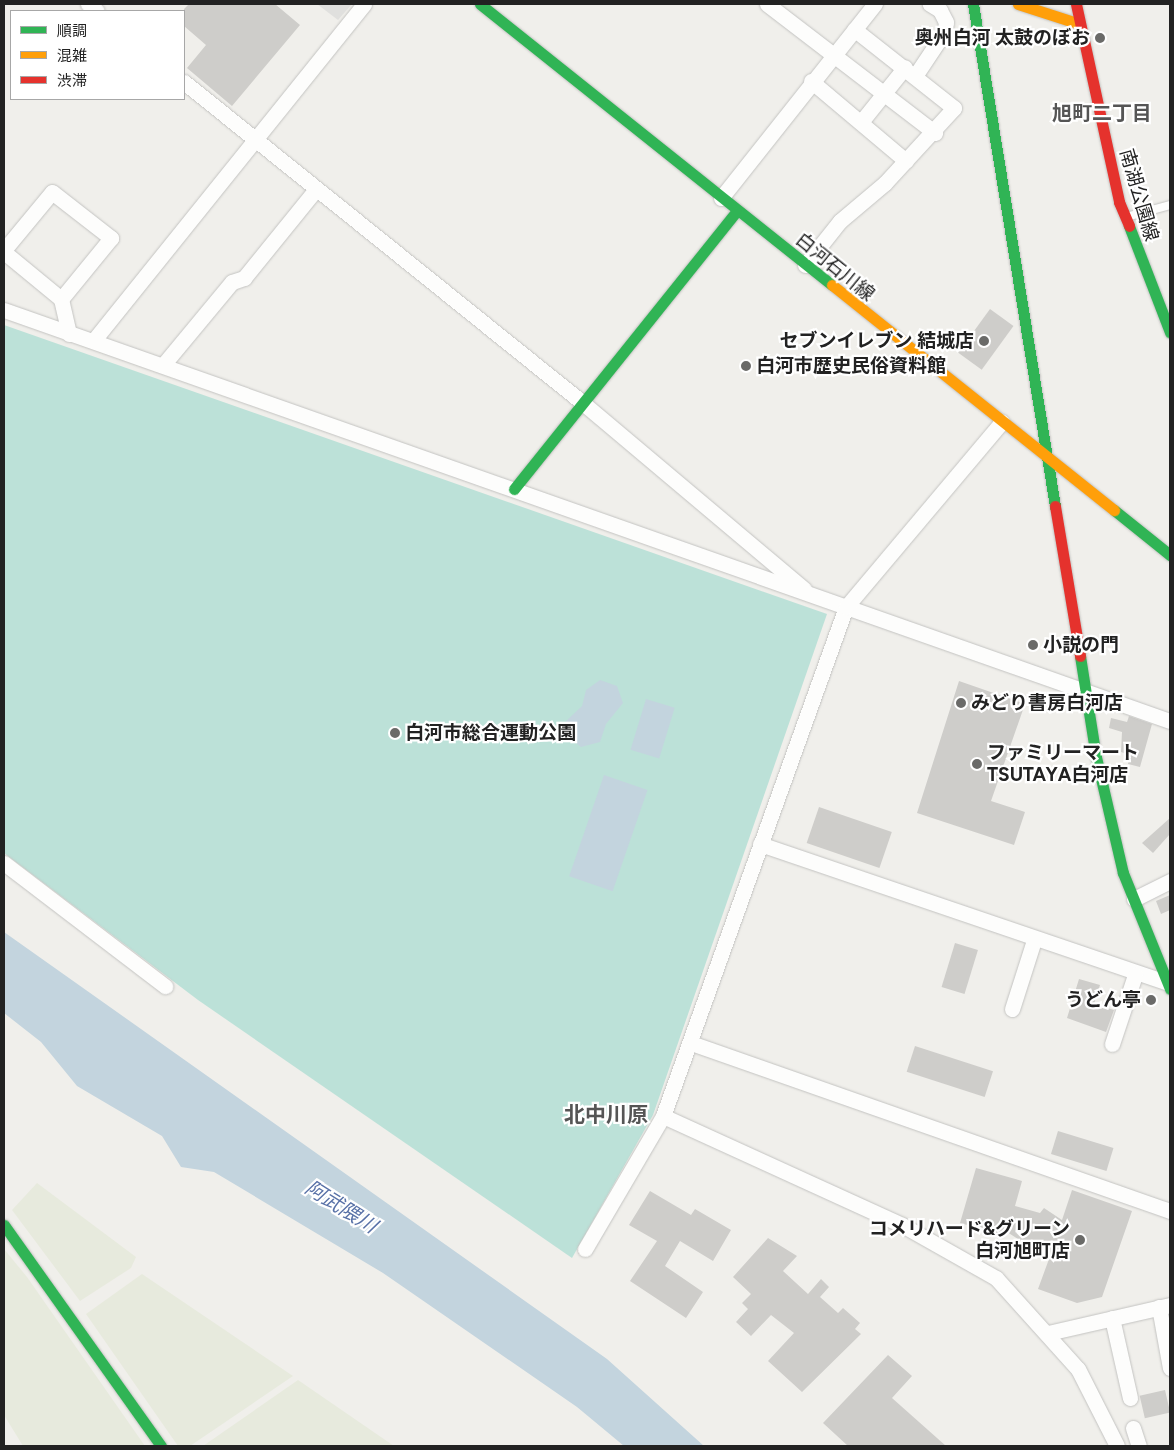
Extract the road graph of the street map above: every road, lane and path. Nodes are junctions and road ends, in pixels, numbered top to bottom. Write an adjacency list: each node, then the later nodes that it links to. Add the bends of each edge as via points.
1 (364, 4): 18 (street)
2 (480, 4): 21 (street, 白河石川線)
3 (767, 4): 11 (street)
4 (875, 4): 10 (street)
5 (930, 4): 12 (street, via 940,10 946,22 945,31)
6 (974, 4): 35 (street)
7 (1018, 4): 9 (street)
8 (1076, 4): 9 (street, 南湖公園線)
9 (1080, 24): 24 (street, 南湖公園線)
10 (854, 29): 11 (street); 12 (street)
11 (832, 53): 13 (street); 15 (street)
12 (910, 71): 15 (street); 17 (street, via 954,108)
13 (811, 82): 16 (street); 21 (street)
14 (185, 83): 18 (street)
15 (883, 94): 16 (street); 17 (street)
16 (861, 122): 19 (street)
17 (935, 133): 19 (street)
18 (256, 140): 20 (street); 31 (street)
19 (906, 161): 26 (street, via 840,221)
20 (316, 189): 32 (street, via 244,278 232,282); 33 (street)
21 (721, 198): 23 (street, 白河石川線)
22 (1170, 205): 24 (lane)
23 (736, 212): 26 (street, 白河石川線); 33 (street)
24 (1125, 218): 29 (street, 南湖公園線)
25 (4, 251): 27 (street); 27 (street, via 52,192 111,238)
26 (805, 265): 34 (street, 白河石川線)
27 (61, 299): 30 (street)
28 (4, 310): 30 (street)
29 (1170, 332)
30 (69, 334): 31 (street)
31 (94, 340): 32 (street)
32 (163, 365): 36 (street)
33 (583, 403): 36 (street); 38 (street)
34 (1002, 422): 35 (street, 白河石川線); 39 (street)
35 (1050, 462): 37 (street, 白河石川線); 40 (street)
36 (514, 489): 38 (street)
37 (1170, 554)
38 (810, 594): 39 (street)
39 (846, 607): 40 (street); 42 (street)
40 (1085, 691): 41 (street); 45 (street, via 1109,818)
41 (1170, 721)
42 (760, 844): 46 (street); 51 (street)
43 (4, 863): 48 (street)
44 (1170, 881): 45 (street)
45 (1134, 899): 49 (street)
46 (1034, 940): 47 (street); 50 (street)
47 (1135, 975): 49 (street); 52 (street)
48 (165, 986)
49 (1169, 986)
50 (1012, 1009)
51 (691, 1043): 53 (street); 54 (street)
52 (1112, 1044)
53 (663, 1116): 56 (street); 59 (street, via 902,1224 996,1278)
54 (1170, 1211)
55 (4, 1225): 63 (street)
56 (585, 1249)
57 (1165, 1306): 58 (street); 60 (street)
58 (1112, 1318): 59 (street); 61 (street)
59 (1048, 1333): 64 (street, via 1078,1369)
60 (1170, 1368)
61 (1130, 1398)
62 (1133, 1428): 65 (street)
63 (161, 1446)
64 (1117, 1446)
65 (1139, 1446)

